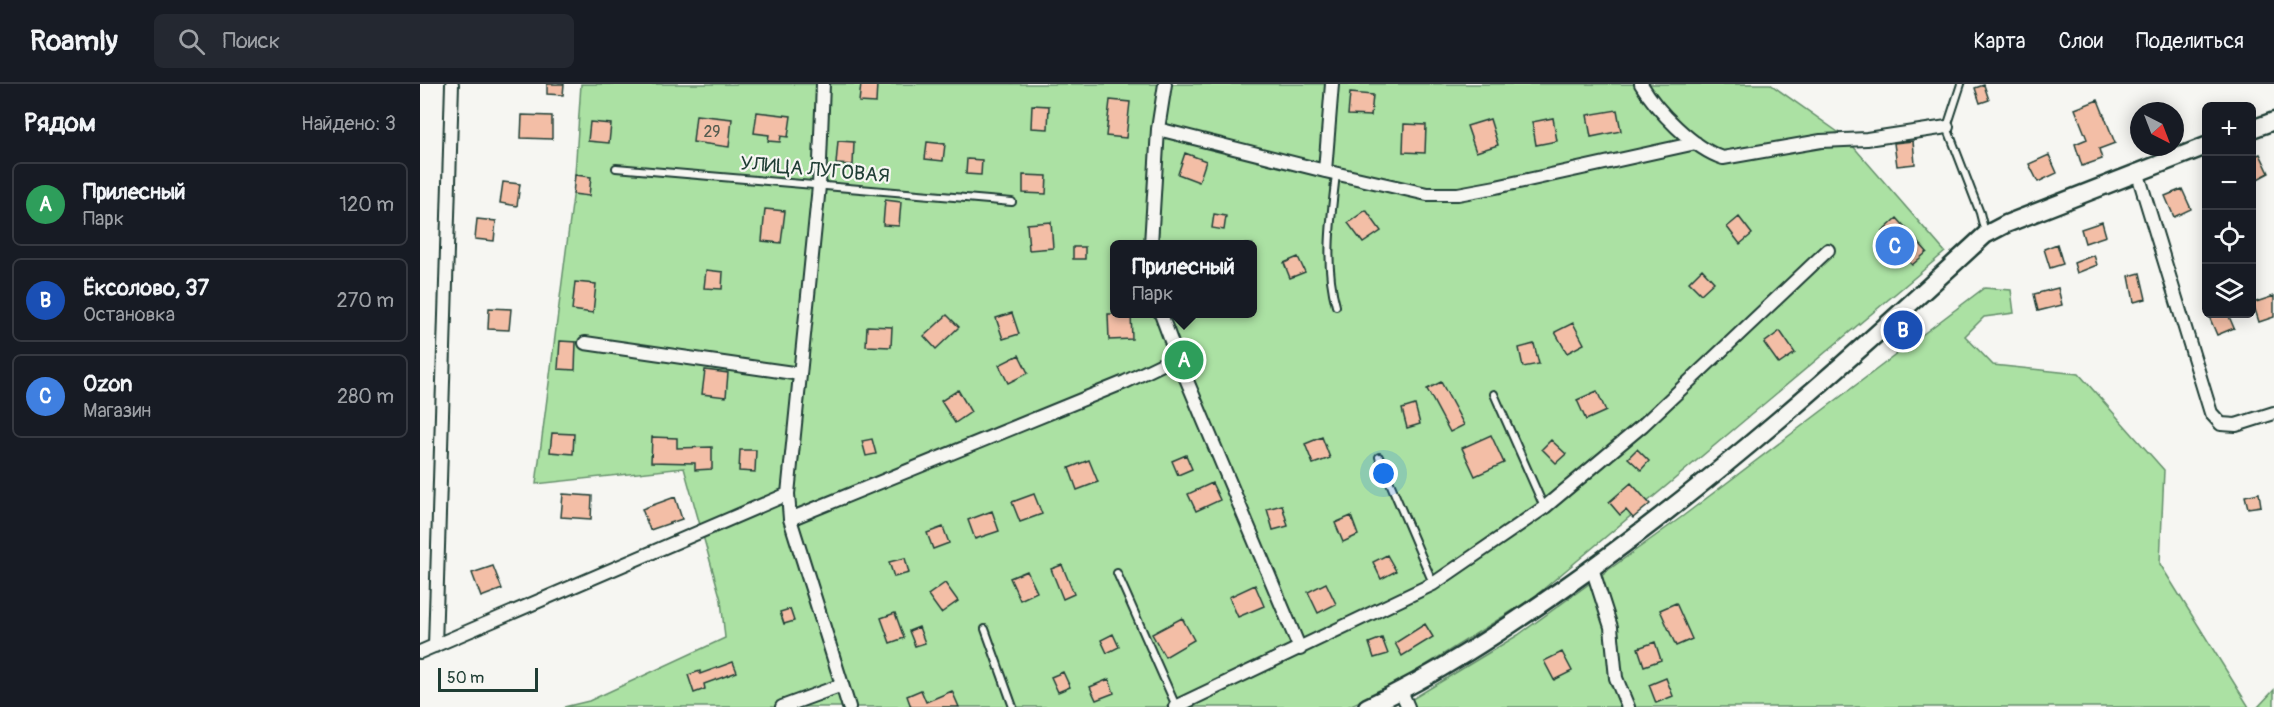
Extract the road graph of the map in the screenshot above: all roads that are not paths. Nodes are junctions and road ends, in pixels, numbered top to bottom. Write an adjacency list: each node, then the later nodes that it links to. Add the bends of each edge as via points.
1 (452, 84): 36 (street)
2 (823, 84): 16 (street)
3 (1165, 84): 10 (street)
4 (1332, 84): 15 (street)
5 (1641, 84): 11 (street, via 1651,101)
6 (1961, 84): 8 (lane)
7 (2274, 121): 9 (street)
8 (1947, 127): 11 (street, via 1867,139 1821,141 1723,158); 18 (lane)
9 (2256, 128)
10 (1158, 129): 15 (street); 19 (street)
11 (1696, 143): 15 (street, via 1458,194 1427,194)
12 (2202, 147): 14 (street)
13 (616, 168): 16 (lane, УЛИЦА ЛУГОВАЯ)
14 (2137, 171): 18 (street); 27 (street, via 2211,413 2221,424 2236,425)
15 (1330, 172): 21 (lane, via 1331,289)
16 (819, 186): 17 (lane, УЛИЦА ЛУГОВАЯ); 25 (street)
17 (1012, 202)
18 (1985, 235): 32 (street, via 1818,386)
19 (1151, 240)
20 (1828, 250): 30 (street, via 1643,426)
21 (1336, 306)
22 (1162, 318): 24 (street)
23 (585, 343): 25 (street)
24 (1177, 357): 31 (street); 37 (street)
25 (800, 374): 29 (street)
26 (1494, 394): 30 (lane)
27 (2274, 413)
28 (1379, 457): 34 (lane)
29 (788, 494): 31 (street); 36 (street)
30 (1545, 507): 34 (street)
31 (790, 519): 39 (street)
32 (1592, 568): 40 (street); 46 (street, via 1611,627 1616,678)
33 (1117, 573): 44 (lane)
34 (1433, 584): 37 (street)
35 (985, 629): 43 (lane)
36 (435, 645): 38 (street)
37 (1300, 649): 44 (street)
38 (420, 652)
39 (842, 685): 41 (street); 42 (street)
40 (1404, 699): 45 (street)
41 (782, 707)
42 (849, 707)
43 (1013, 707)
44 (1176, 707)
45 (1367, 707)
46 (1628, 707)

